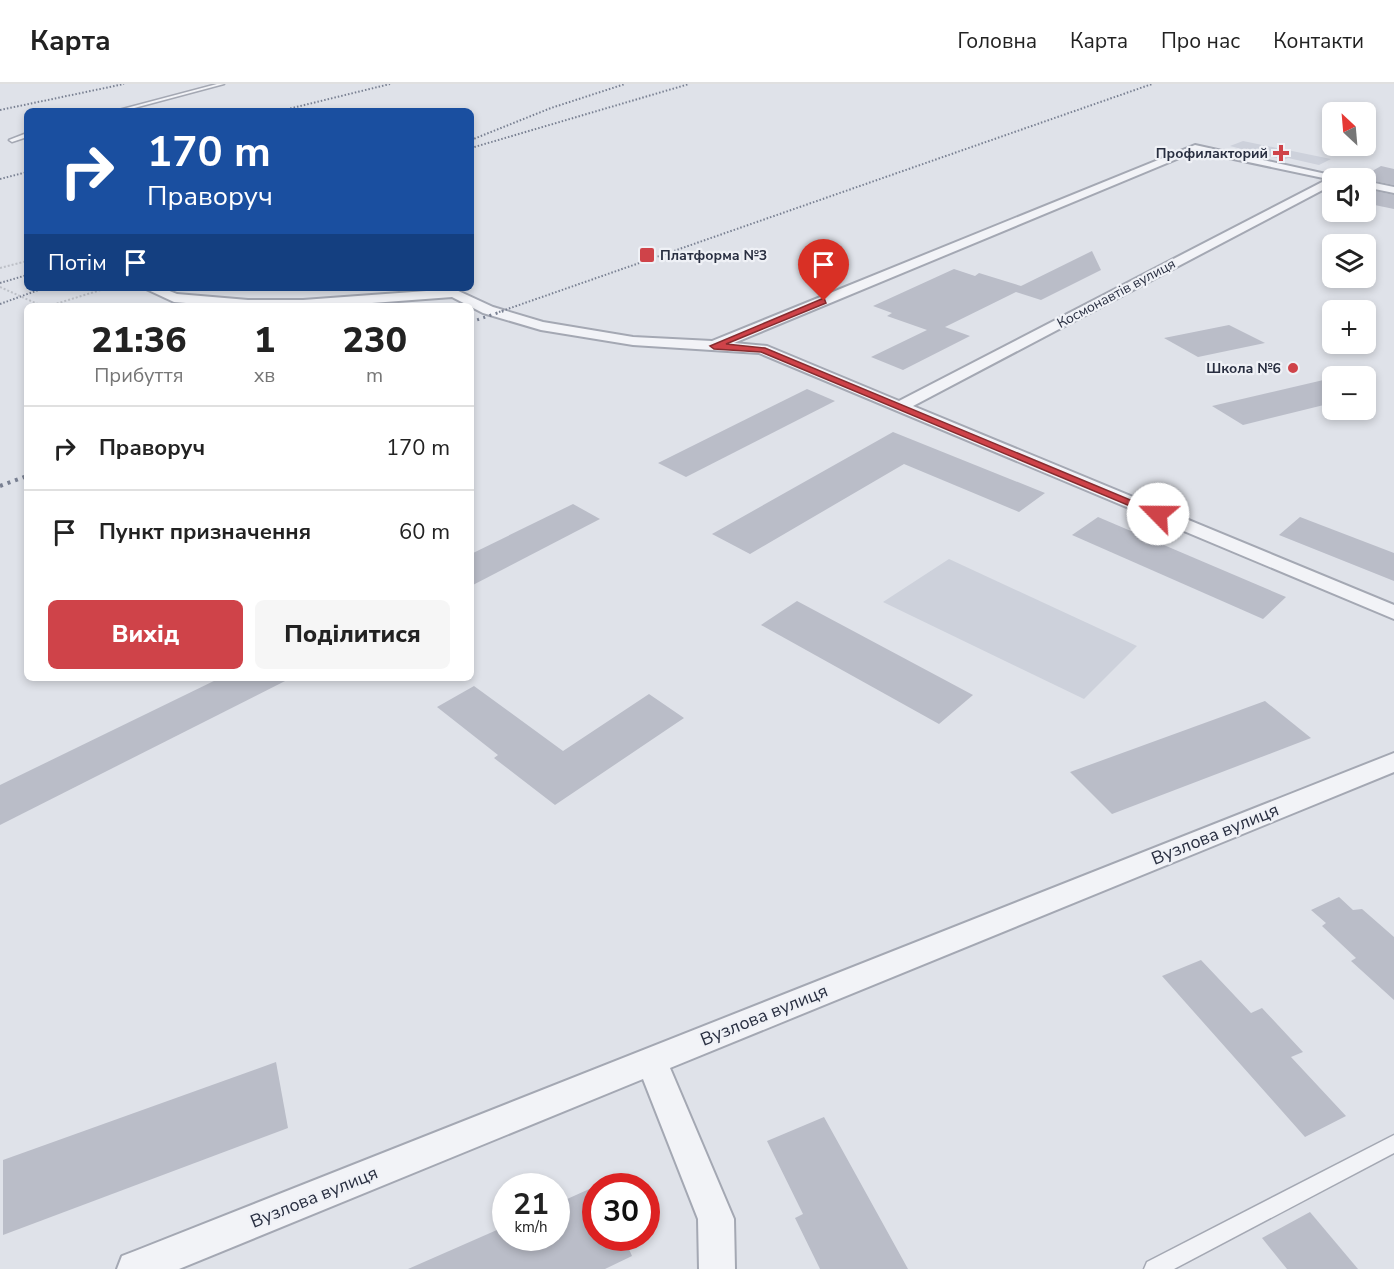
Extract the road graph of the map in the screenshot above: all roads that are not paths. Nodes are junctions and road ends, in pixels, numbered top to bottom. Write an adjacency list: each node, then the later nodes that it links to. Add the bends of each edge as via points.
1 (222, 84): 2 (lane)
2 (129, 108)
3 (24, 136): 4 (lane)
4 (12, 140)
5 (1322, 175): 12 (street, via 1195,148)
6 (1322, 186): 13 (street, Космонавтів вулиця)
7 (1376, 186): 8 (street)
8 (1394, 190)
9 (158, 291): 10 (street, via 174,298)
10 (236, 303)
11 (317, 303): 12 (street, via 454,293 496,313 541,326 633,341)
12 (714, 346): 13 (street, via 762,350)
13 (901, 406): 14 (street)
14 (1394, 613)
15 (1394, 762): 16 (street, Вузлова вулиця)
16 (651, 1061): 18 (street, Вузлова вулиця); 19 (street, via 716,1219)
17 (1394, 1144): 20 (lane)
18 (135, 1269)
19 (717, 1269)
20 (1154, 1269)

